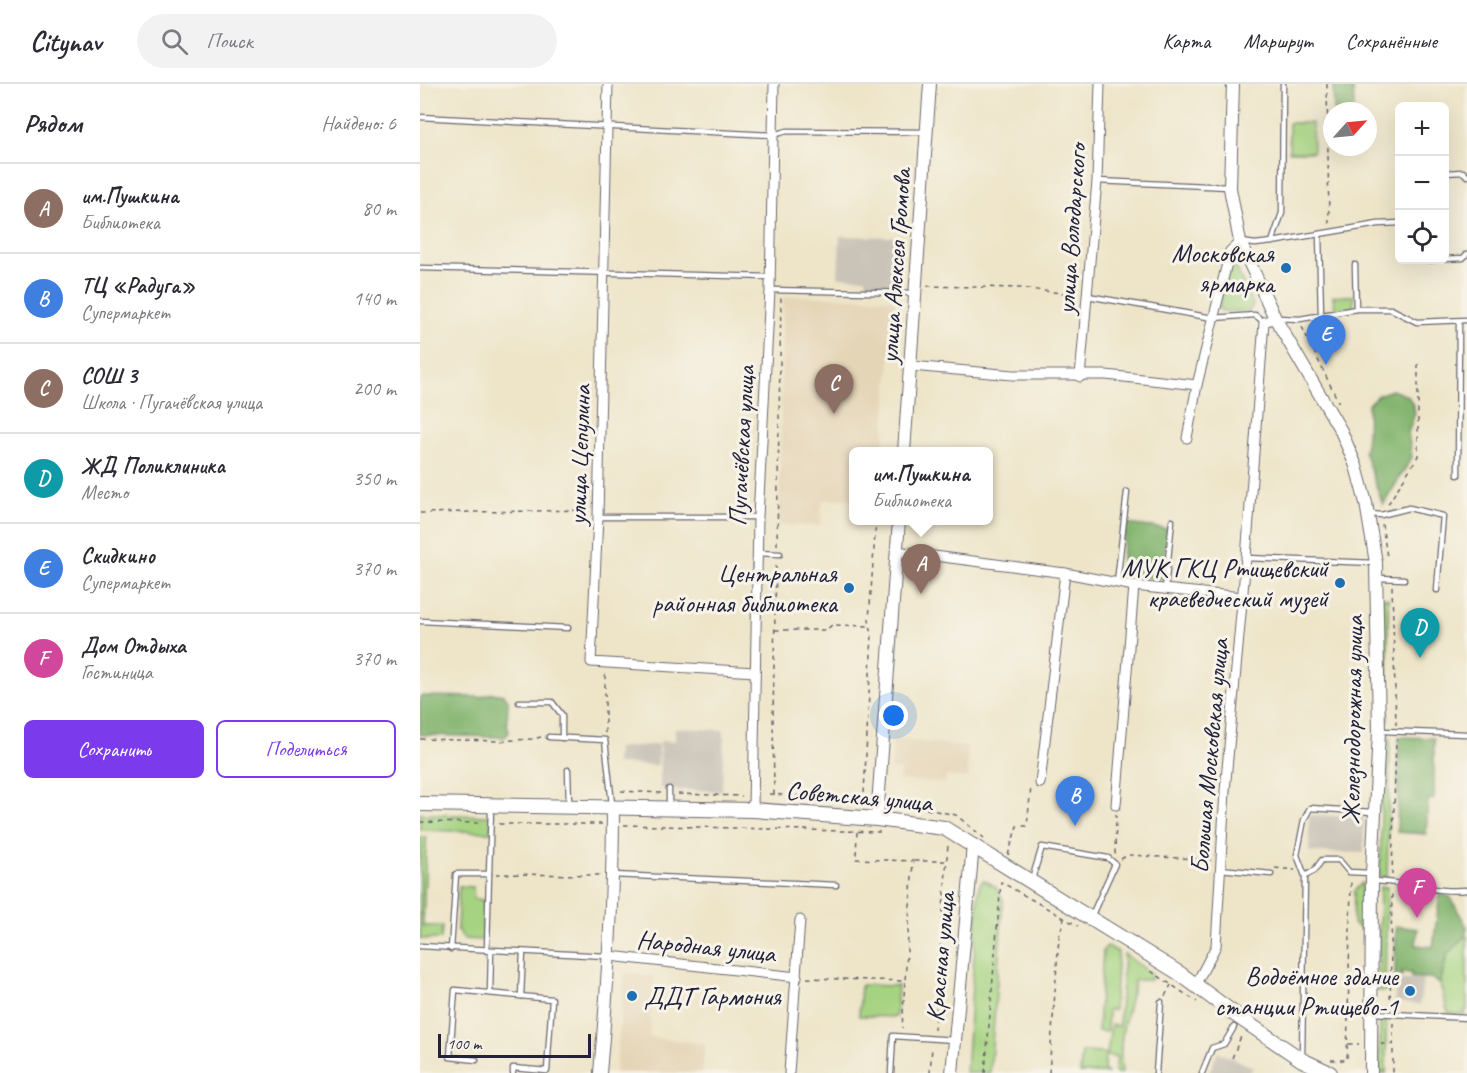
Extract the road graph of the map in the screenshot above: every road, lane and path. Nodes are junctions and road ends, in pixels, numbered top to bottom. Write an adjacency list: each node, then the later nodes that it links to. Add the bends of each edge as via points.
1 (608, 84): 9 (street, улица Цепулина)
2 (774, 84): 11 (street, Пугачёвская улица)
3 (930, 84): 10 (street, улица Алексея Громова)
4 (1100, 84): 14 (street, улица Володарского)
5 (1233, 84): 15 (street, Железнодорожная улица)
6 (1283, 84): 20 (lane, via 1282,213)
7 (1327, 84): 17 (path)
8 (420, 117): 9 (lane)
9 (607, 125): 11 (lane); 25 (street, улица Цепулина)
10 (926, 132): 11 (lane, via 787,131); 27 (street, улица Алексея Громова)
11 (773, 135): 26 (street, Пугачёвская улица)
12 (1449, 173): 13 (lane, via 1463,172)
13 (1467, 176)
14 (1097, 181): 15 (lane); 29 (street, улица Володарского)
15 (1230, 188): 19 (street, Железнодорожная улица)
16 (1395, 224): 17 (lane)
17 (1329, 232): 18 (lane)
18 (1319, 234): 20 (lane); 31 (lane)
19 (1240, 242): 20 (lane); 32 (street, via 1230,251); 33 (street, Железнодорожная улица)
20 (1272, 242)
21 (1467, 254): 22 (lane)
22 (1449, 259)
23 (1355, 265): 30 (lane)
24 (420, 268): 25 (lane)
25 (605, 274): 26 (lane); 45 (street, улица Цепулина)
26 (770, 277): 28 (street, Пугачёвская улица)
27 (917, 289): 28 (lane); 29 (path, via 1020,288); 37 (street, улица Алексея Громова)
28 (770, 290): 47 (street, Пугачёвская улица)
29 (1088, 296): 32 (lane); 38 (street, улица Володарского)
30 (1356, 309): 31 (lane); 34 (lane, via 1391,309 1417,322)
31 (1321, 315): 33 (lane)
32 (1213, 318): 33 (lane, via 1254,315); 39 (street)
33 (1270, 320): 46 (street, Железнодорожная улица, via 1341,431); 54 (street, Большая Московская улица)
34 (1459, 321): 35 (lane); 42 (lane)
35 (1467, 321)
36 (1418, 364): 46 (path, via 1418,456)
37 (911, 366): 38 (street); 41 (street, улица Алексея Громова)
38 (1080, 377): 39 (street, via 1106,375)
39 (1197, 385): 40 (street)
40 (1187, 438)
41 (904, 447)
42 (1458, 475)
43 (1127, 492): 59 (lane)
44 (420, 513): 45 (path)
45 (598, 514): 47 (lane); 68 (street, улица Цепулина, via 591,662)
46 (1374, 514): 55 (street, Железнодорожная улица); 62 (lane, via 1409,508 1443,516)
47 (758, 518): 52 (street, Пугачёвская улица)
48 (1172, 521): 61 (lane)
49 (876, 525): 65 (path)
50 (899, 525): 51 (street)
51 (896, 551): 56 (street); 94 (street)
52 (757, 553): 53 (lane); 69 (street, Пугачёвская улица)
53 (780, 554)
54 (1246, 558): 55 (lane); 63 (street, Большая Московская улица)
55 (1376, 563): 57 (street, Железнодорожная улица)
56 (1065, 573): 59 (street); 78 (street)
57 (1376, 578): 58 (lane); 71 (street, Железнодорожная улица)
58 (1404, 579)
59 (1117, 583): 60 (street)
60 (1134, 586): 61 (street); 84 (street)
61 (1165, 589): 63 (street)
62 (1437, 590)
63 (1242, 597): 102 (street, Большая Московская улица)
64 (420, 621): 66 (lane)
65 (870, 626): 67 (path); 81 (path, via 864,794 859,800)
66 (568, 628)
67 (774, 630)
68 (605, 663): 69 (street); 76 (path)
69 (755, 672): 89 (street, Пугачёвская улица)
70 (519, 702): 74 (lane, via 552,702 562,715)
71 (1379, 731): 72 (lane); 90 (street, Железнодорожная улица)
72 (1467, 734)
73 (549, 737): 74 (lane); 75 (path, via 498,741)
74 (562, 738): 76 (lane)
75 (420, 739)
76 (605, 740): 87 (lane)
77 (568, 770): 86 (lane)
78 (1040, 783): 98 (path, via 1032,787 1028,826 1017,826)
79 (669, 791): 80 (path); 82 (path); 88 (lane)
80 (621, 792)
81 (769, 794)
82 (746, 796)
83 (420, 804): 85 (main road, Советская улица)
84 (1116, 805): 101 (path)
85 (491, 806): 86 (main road, Советская улица); 92 (lane)
86 (569, 806): 87 (main road, Советская улица)
87 (613, 807): 88 (main road, Советская улица); 93 (street)
88 (669, 808): 89 (main road, Советская улица)
89 (753, 810): 94 (main road, Советская улица)
90 (1373, 813): 106 (street, Железнодорожная улица); 107 (lane, via 1310,808 1297,855)
91 (420, 822): 92 (path)
92 (491, 824): 93 (path); 103 (lane)
93 (616, 824): 95 (path); 105 (street)
94 (878, 826): 95 (path); 97 (main road, Советская улица, via 944,828)
95 (857, 831): 99 (path, via 856,859)
96 (949, 836): 100 (path)
97 (973, 845): 108 (main road, Советская улица); 133 (street, Красная улица)
98 (1007, 857)
99 (913, 861): 100 (path); 121 (path)
100 (947, 861): 132 (path)
101 (1115, 864): 102 (path, via 1128,855); 108 (lane, via 1108,858 1042,847); 113 (lane)
102 (1221, 865): 104 (lane); 123 (street, Большая Московская улица, via 1216,946)
103 (489, 874): 105 (path); 115 (lane, via 456,874); 116 (lane)
104 (1271, 874)
105 (613, 875): 109 (lane); 118 (street)
106 (1367, 875): 107 (lane, via 1349,872 1340,860 1323,860); 110 (lane, via 1424,888); 128 (street, Железнодорожная улица); 137 (path, via 1351,883 1347,1060)
107 (1305, 876): 136 (lane)
108 (1032, 882): 113 (main road, Советская улица)
109 (836, 885)
110 (1467, 890)
111 (1065, 918): 113 (path); 144 (path, via 1001,882); 145 (path, via 1059,937)
112 (800, 920): 120 (street)
113 (1087, 923): 123 (main road, Советская улица)
114 (420, 946): 115 (lane)
115 (451, 949): 116 (lane)
116 (489, 951): 117 (lane); 124 (lane)
117 (523, 952): 118 (lane); 125 (lane)
118 (610, 956): 120 (street, Народная улица); 139 (street)
119 (1145, 967): 122 (path)
120 (797, 977): 121 (path); 140 (street)
121 (905, 981): 131 (path)
122 (1171, 984): 126 (path); 127 (path)
123 (1196, 984): 130 (main road, Советская улица)
124 (490, 993): 125 (lane); 135 (lane, via 455,990 450,1057)
125 (521, 996): 138 (lane, via 552,999 547,1071 513,1068)
126 (1161, 1002): 146 (lane)
127 (1198, 1003)
128 (1371, 1012): 129 (lane); 148 (street, Железнодорожная улица)
129 (1467, 1018)
130 (1237, 1023): 134 (path, via 1242,1033); 136 (main road, Советская улица); 147 (lane, via 1224,1044 1212,1048)
131 (901, 1036): 132 (lane); 141 (lane, via 893,1036)
132 (933, 1038): 133 (lane); 142 (path)
133 (955, 1040): 143 (street, Красная улица)
134 (1232, 1058)
135 (476, 1060)
136 (1302, 1060): 137 (main road, Советская улица)
137 (1327, 1067)
138 (513, 1073)
139 (600, 1073)
140 (789, 1073)
141 (891, 1073)
142 (930, 1073)
143 (952, 1073)
144 (985, 1073)
145 (1049, 1073)
146 (1156, 1073)
147 (1202, 1073)
148 (1371, 1073)

